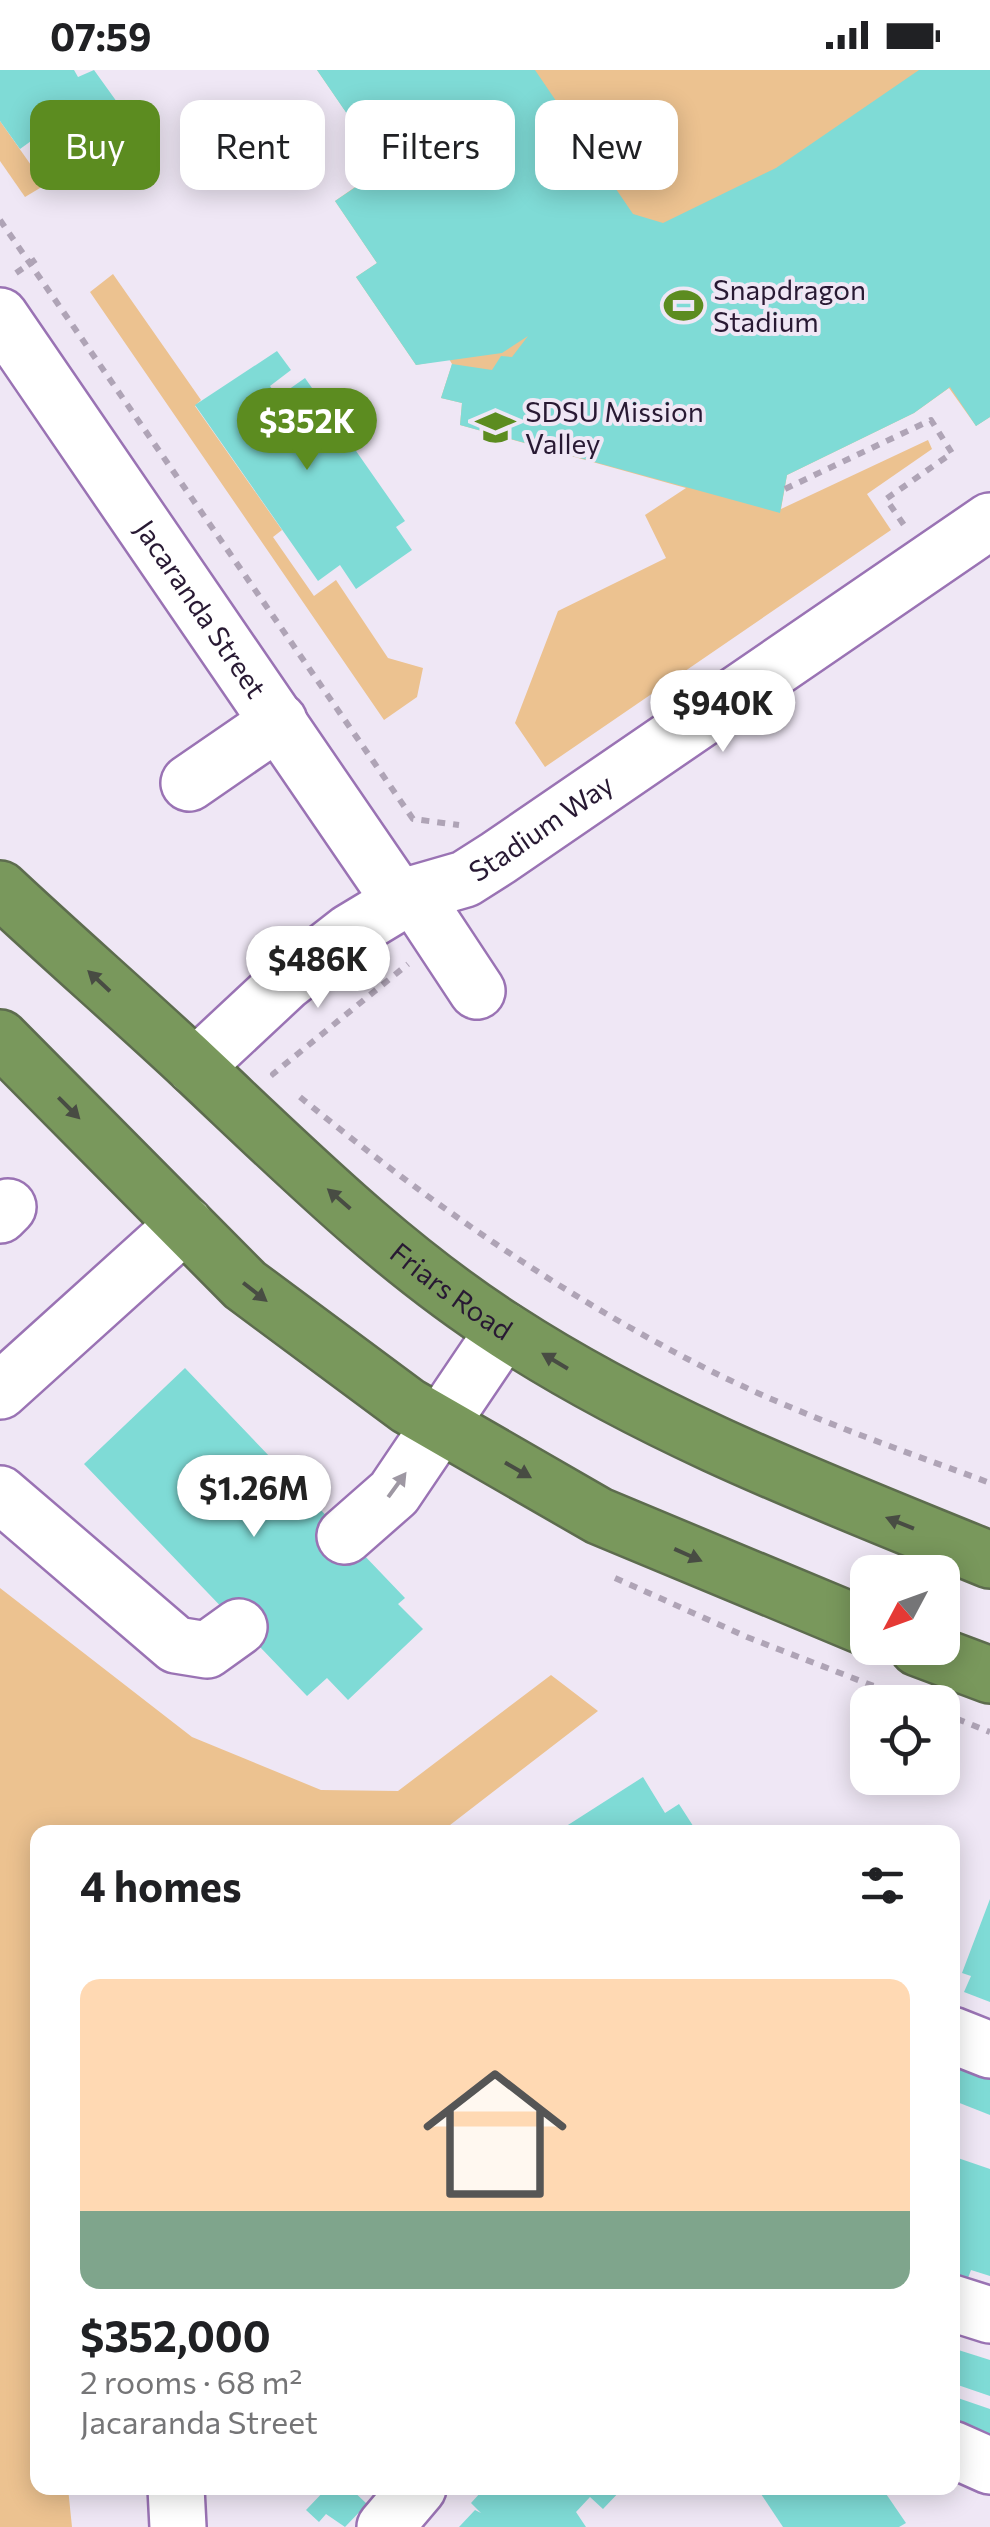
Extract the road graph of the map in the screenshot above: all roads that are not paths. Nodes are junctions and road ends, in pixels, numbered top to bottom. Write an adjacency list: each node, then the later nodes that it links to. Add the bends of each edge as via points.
1 (7, 295): 3 (street, Jacaranda Street)
2 (990, 521): 6 (street, Stadium Way)
3 (279, 720): 4 (street); 6 (street, Jacaranda Street)
4 (189, 783)
5 (0, 889): 9 (highway, Friars Road, one-way to 5)
6 (418, 912): 7 (street, Jacaranda Street); 9 (street, Stadium Way, via 323,952)
7 (477, 991)
8 (0, 1038): 10 (highway, one-way to 10)
9 (195, 1067): 11 (highway, Friars Road, one-way to 9, via 412,1264)
10 (185, 1224): 12 (street); 13 (highway, one-way to 13, via 245,1285)
11 (504, 1330): 13 (street); 16 (highway, Friars Road, one-way to 11, via 753,1463 606,1392)
12 (0, 1391)
13 (438, 1424): 15 (street, one-way to 13, via 394,1493); 17 (highway, one-way to 17, via 599,1516)
14 (0, 1494): 18 (street, via 176,1645 207,1650)
15 (346, 1536)
16 (990, 1560)
17 (850, 1621)
18 (240, 1626)
19 (960, 1664): 20 (highway)
20 (990, 1676)
21 (960, 2037): 22 (street)
22 (990, 2050)
23 (960, 2306): 24 (street)
24 (990, 2316)
25 (960, 2453): 26 (street)
26 (990, 2466)
27 (176, 2495): 29 (street)
28 (412, 2495): 30 (street)
29 (178, 2527)
30 (385, 2527)

